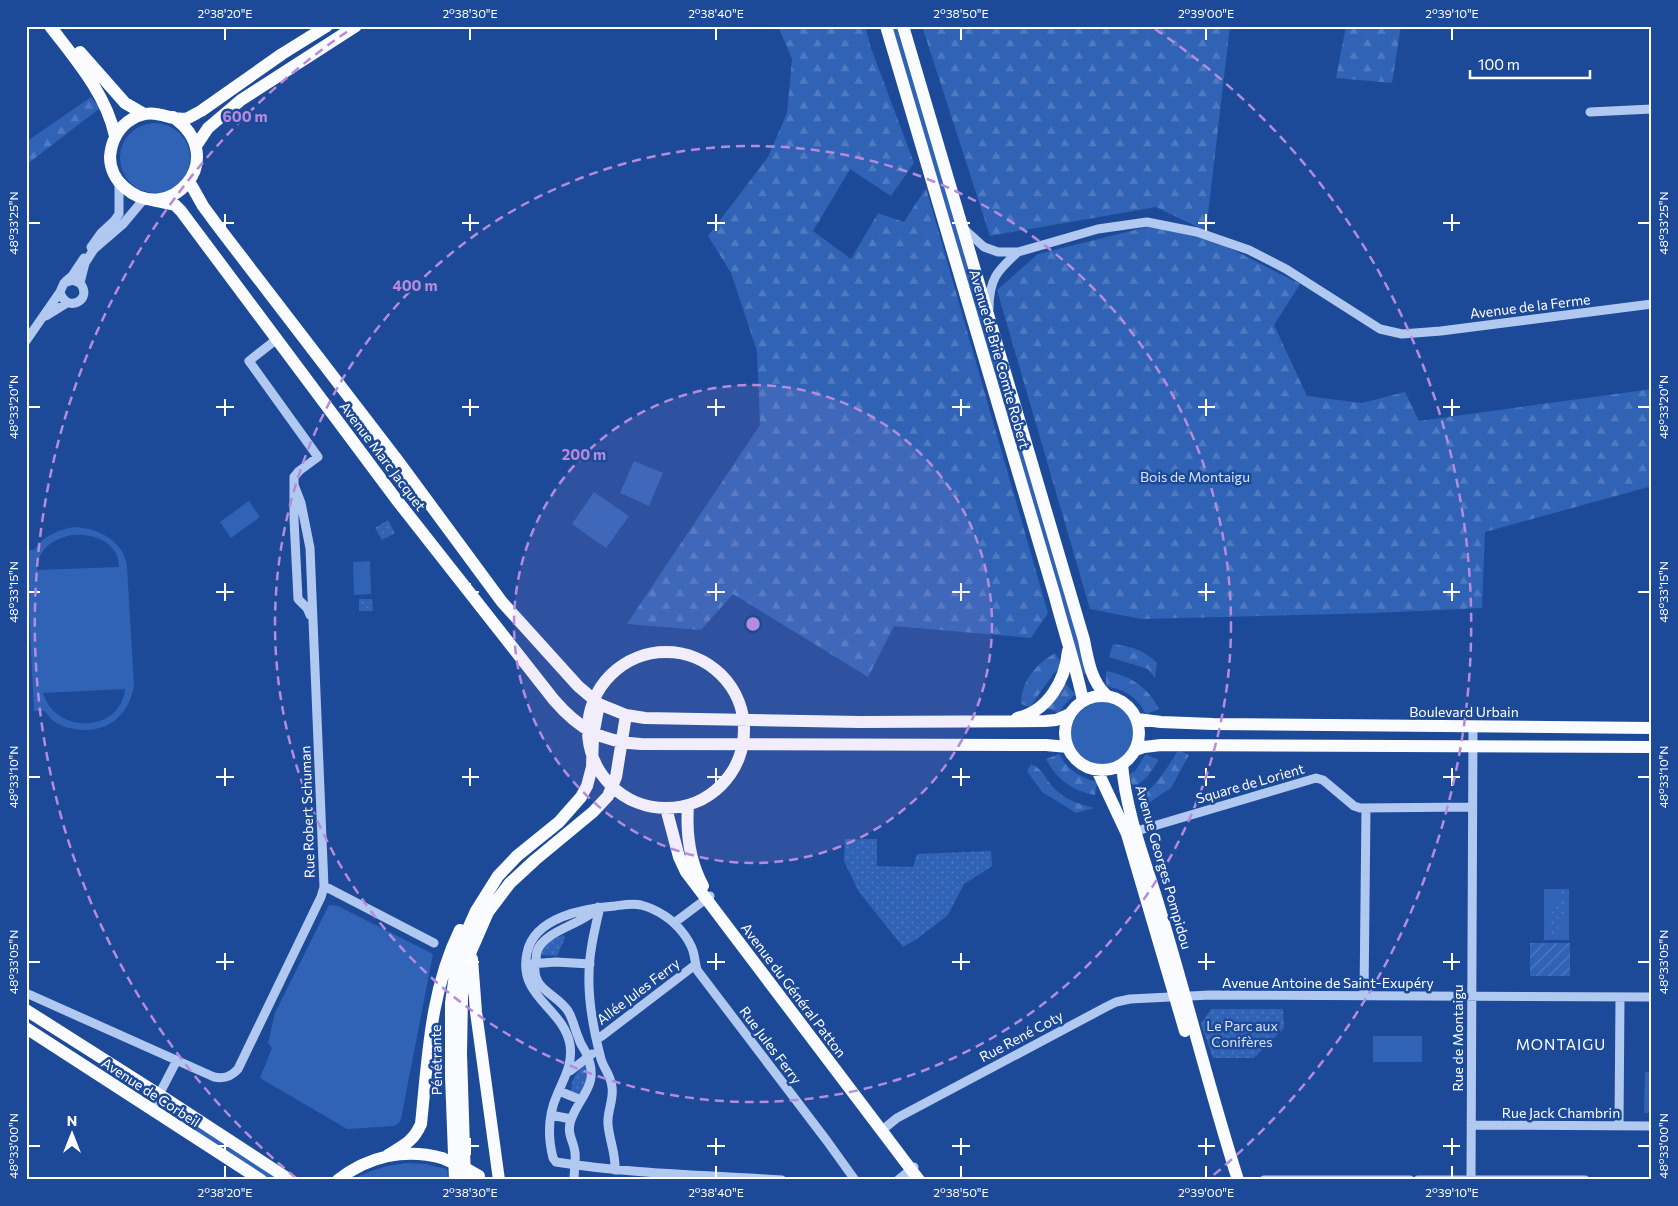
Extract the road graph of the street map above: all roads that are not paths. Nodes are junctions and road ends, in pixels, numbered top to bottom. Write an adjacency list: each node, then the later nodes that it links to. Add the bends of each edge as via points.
1 (50, 26): 7 (main road)
2 (60, 26): 7 (main road)
3 (326, 26): 11 (main road, via 201,110 187,118)
4 (356, 26): 13 (main road, via 241,100 208,128)
5 (886, 26): 30 (main road, Avenue de Brie Comte Robert)
6 (904, 26): 17 (main road, Avenue de Brie Comte Robert)
7 (91, 73): 10 (main road, via 124,104); 12 (main road, via 112,120)
8 (1652, 109): 9 (street)
9 (1590, 112)
10 (144, 114): 11 (main road, via 158,113); 12 (main road, via 132,119)
11 (173, 118): 13 (main road, via 191,134)
12 (115, 136): 15 (main road, via 110,160)
13 (196, 146): 14 (main road, via 195,168)
14 (189, 181): 16 (main road, via 179,192 166,198); 33 (main road, Avenue Marc Jacquet, via 217,225 502,602 578,686)
15 (119, 183): 16 (main road, via 130,193); 19 (street, via 119,214 101,232)
16 (147, 199): 20 (street, via 94,249 85,263); 26 (main road, Avenue Marc Jacquet, via 175,205 181,211)
17 (964, 229): 18 (street, via 984,247 998,252); 24 (main road, Avenue de Brie Comte Robert)
18 (1018, 252): 23 (street, Avenue de la Ferme, via 1098,228 1147,222 1198,232 1249,250 1286,268 1380,328 1402,334 1441,332); 24 (street, via 995,276 989,290)
19 (66, 282): 20 (street); 21 (street)
20 (80, 282): 22 (street, via 84,289 83,297 78,302)
21 (60, 292): 22 (street); 25 (street)
22 (68, 303): 25 (street)
23 (1652, 304)
24 (989, 314): 31 (main road, Avenue de Brie Comte Robert, via 1092,674)
25 (37, 325): 27 (street)
26 (277, 339): 28 (street, via 249,361 318,456 294,477); 40 (main road, Avenue Marc Jacquet, via 396,499 554,700 571,718)
27 (26, 341)
28 (294, 485): 29 (street, Rue Robert Schuman, via 308,533); 29 (street, via 298,599)
29 (312, 618): 53 (street, Rue Robert Schuman)
30 (1068, 646): 32 (main road, Avenue de Brie Comte Robert); 37 (main road, via 1062,679 1043,705 1027,715)
31 (1106, 695): 32 (main road); 36 (main road, via 1125,703)
32 (1083, 701): 34 (main road)
33 (599, 704): 35 (main road, Avenue Marc Jacquet); 40 (main road)
34 (1070, 714): 37 (main road, via 1045,722); 43 (main road, via 1065,738)
35 (626, 715): 37 (main road, Avenue Marc Jacquet, via 727,720); 41 (main road, Pénétrante)
36 (1137, 719): 38 (main road, Boulevard Urbain, via 1275,725); 45 (main road, via 1140,729)
37 (1005, 721)
38 (1473, 726): 39 (main road, Boulevard Urbain); 42 (street, Rue de Montaigu)
39 (1652, 728)
40 (594, 734): 41 (main road, Avenue Marc Jacquet); 55 (main road, via 590,777 581,797 559,822 517,856 498,876)
41 (621, 743): 43 (main road, Avenue Marc Jacquet); 59 (main road, Pénétrante, via 616,778 608,796 510,883 488,912)
42 (1473, 746): 44 (main road); 45 (main road, via 1161,745); 49 (street, Rue de Montaigu)
43 (1068, 747): 47 (main road, via 1077,760)
44 (1652, 747)
45 (1136, 750): 46 (main road)
46 (1122, 764): 47 (main road); 52 (main road, Avenue Georges Pompidou)
47 (1097, 770): 52 (main road, Avenue Georges Pompidou)
48 (688, 806): 50 (main road); 50 (main road, via 710,795 731,774 742,747 743,718 733,690 714,668 687,655 658,652 630,661 607,679 592,704 587,733 594,762 610,786 635,802); 54 (main road, Avenue du Général Patton, via 692,862)
49 (1472, 807): 51 (street); 67 (street, Rue de Montaigu)
50 (666, 808): 54 (main road, Avenue du Général Patton, via 686,872)
51 (1366, 808): 52 (street, Square de Lorient, via 1354,806 1323,780 1316,778); 66 (street)
52 (1131, 832): 65 (main road, Avenue Georges Pompidou, via 1161,911); 65 (main road, Avenue Georges Pompidou, via 1158,940 1163,944)
53 (324, 887): 58 (street); 75 (street, Rue Robert Schuman, via 236,1072 220,1078)
54 (708, 897): 57 (street); 85 (main road, Avenue du Général Patton)
55 (481, 902): 86 (main road, via 460,928 440,980 421,1124 408,1143); 97 (main road, Pénétrante, via 463,940 453,983 451,1076)
56 (598, 907): 57 (street, via 641,905); 60 (street, via 586,918 544,941); 61 (street); 62 (street, via 571,913 545,927 531,941)
57 (674, 923): 63 (street, Rue Jules Ferry, via 691,945)
58 (434, 943)
59 (471, 951): 98 (main road, Pénétrante, via 462,997); 99 (main road)
60 (536, 962): 61 (street); 62 (street); 73 (street, via 537,980 568,1011)
61 (590, 964): 72 (street, via 588,976)
62 (525, 965): 74 (street, via 532,988 567,1034)
63 (695, 965): 72 (street, Allée Jules Ferry); 102 (street, Rue Jules Ferry)
64 (26, 993): 75 (street, Rue Robert Schuman)
65 (1179, 996): 66 (street, Avenue Antoine de Saint-Exupéry); 85 (street, Rue René Coty, via 1116,1002 897,1118); 105 (main road, Avenue Georges Pompidou); 106 (main road, Avenue Georges Pompidou)
66 (1364, 996): 67 (street, Avenue Antoine de Saint-Exupéry)
67 (1471, 996): 68 (street, Avenue Antoine de Saint-Exupéry); 82 (street, Rue de Montaigu)
68 (1620, 997): 69 (street, Avenue Antoine de Saint-Exupéry); 83 (street)
69 (1652, 997)
70 (26, 1010): 77 (main road)
71 (26, 1028): 79 (main road, Avenue de Corbeil)
72 (597, 1040): 73 (street); 73 (street); 88 (street, via 613,1089 608,1125)
73 (584, 1049): 74 (street); 74 (street, via 574,1062); 78 (street, via 591,1080)
74 (570, 1058): 76 (street)
75 (177, 1060): 77 (street)
76 (559, 1091): 78 (street); 80 (street)
77 (160, 1095): 79 (street); 95 (main road)
78 (581, 1100): 81 (street)
79 (151, 1110): 94 (main road, Avenue de Corbeil)
80 (551, 1115): 81 (street); 87 (street, via 552,1158 556,1162)
81 (571, 1118): 87 (street, via 569,1128)
82 (1471, 1125): 83 (street, Rue Jack Chambrin); 93 (street, Rue de Montaigu)
83 (1619, 1126): 84 (street, Rue Jack Chambrin)
84 (1652, 1126)
85 (883, 1129): 89 (main road, Avenue du Général Patton)
86 (388, 1155): 91 (main road, bridge, via 419,1153 442,1158); 96 (main road, via 357,1166)
87 (575, 1164): 88 (street); 100 (street)
88 (615, 1170): 90 (street)
89 (915, 1172): 103 (street); 104 (main road, Avenue du Général Patton)
90 (680, 1177): 92 (street)
91 (481, 1178)
92 (761, 1179): 101 (street)
93 (1471, 1179): 109 (street); 110 (street)
94 (261, 1180)
95 (290, 1180)
96 (338, 1180)
97 (455, 1180)
98 (465, 1180)
99 (499, 1180)
100 (574, 1180)
101 (782, 1180)
102 (854, 1180)
103 (898, 1180)
104 (923, 1180)
105 (1229, 1180)
106 (1238, 1180)
107 (1264, 1180): 108 (street)
108 (1410, 1180)
109 (1420, 1180)
110 (1534, 1180): 111 (street)
111 (1585, 1180)

